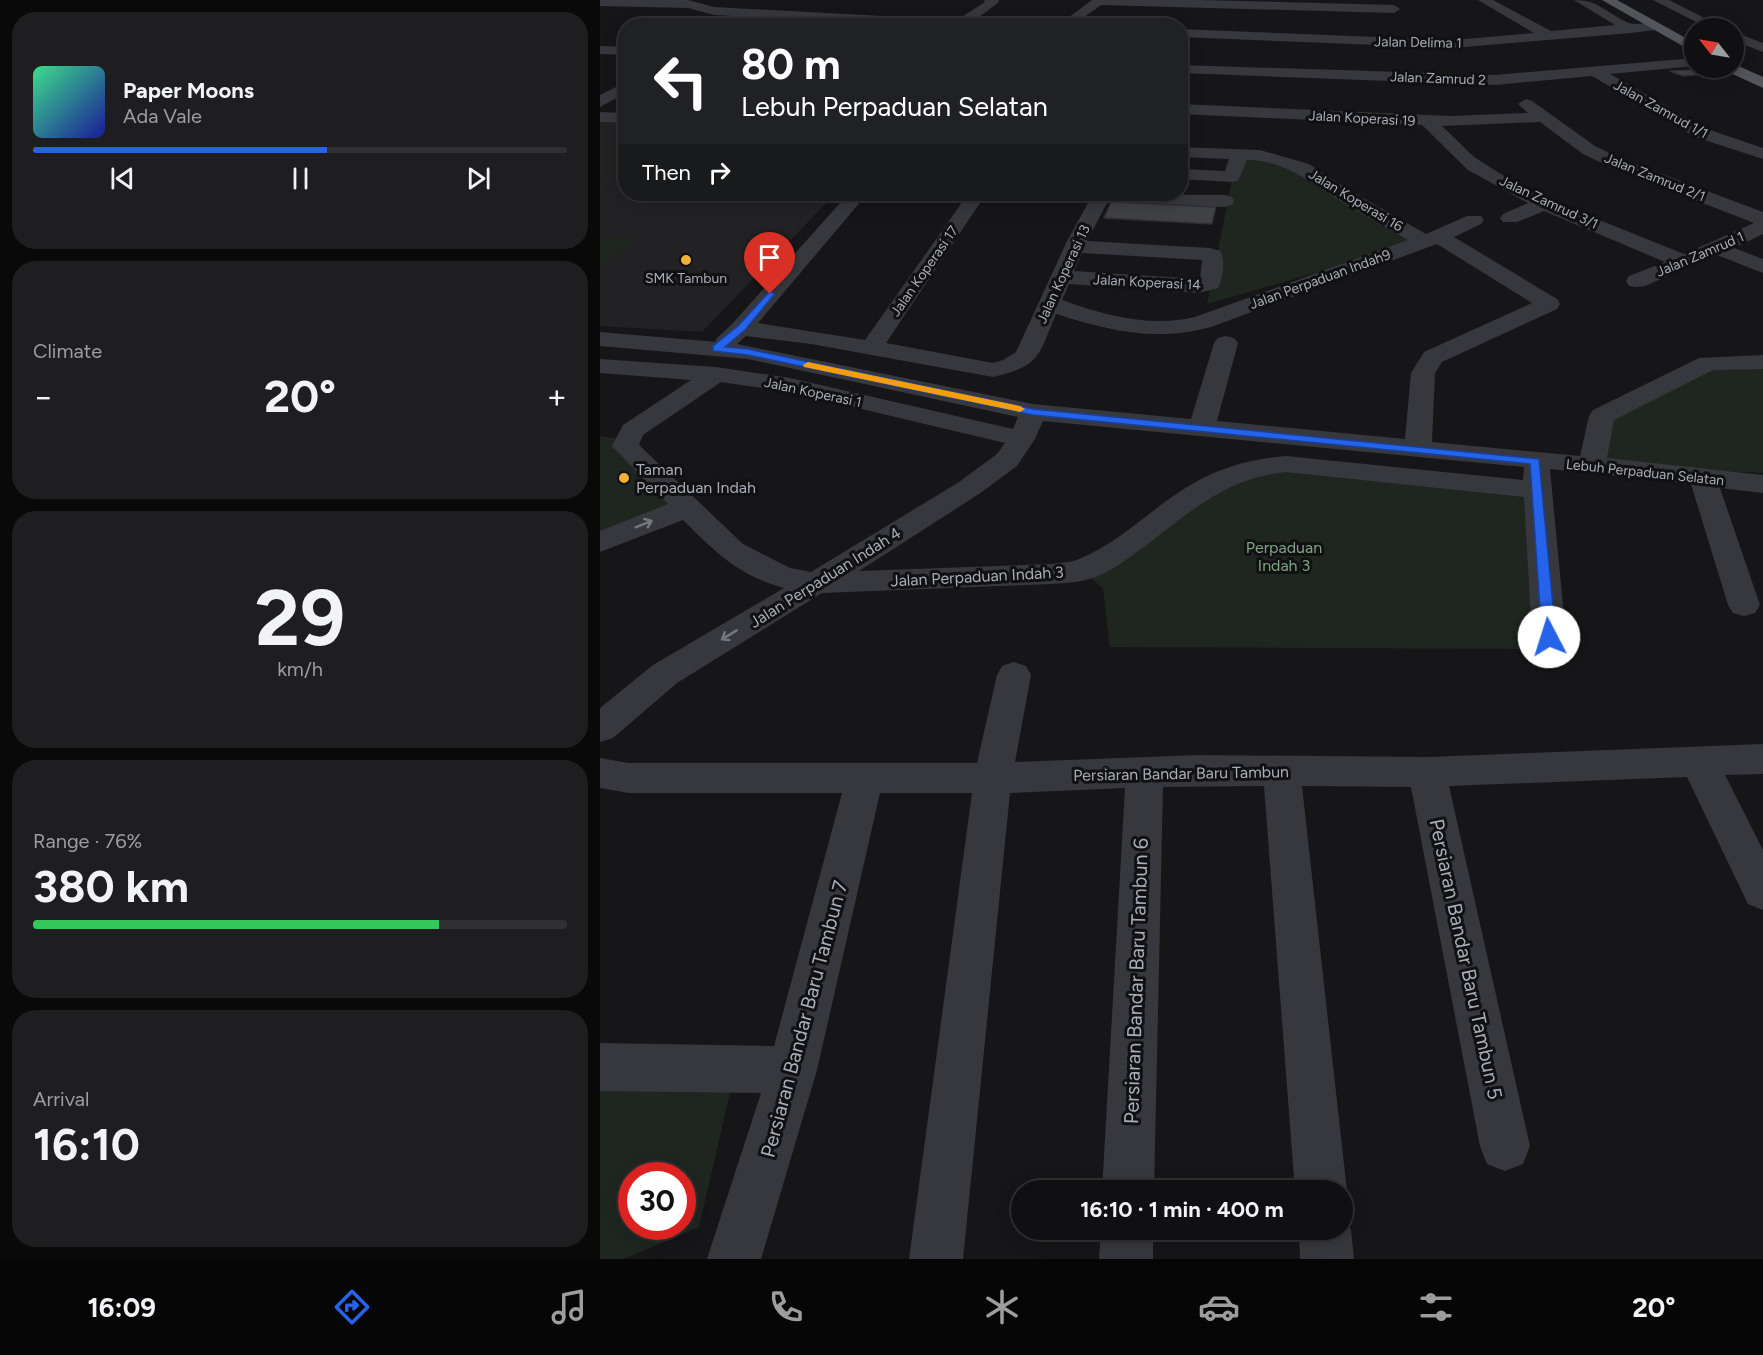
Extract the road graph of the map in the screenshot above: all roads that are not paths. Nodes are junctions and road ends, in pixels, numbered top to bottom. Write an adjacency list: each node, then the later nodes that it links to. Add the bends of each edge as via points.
1 (990, 0): 13 (street, via 991,4)
2 (1100, 0): 11 (street); 14 (street)
3 (1381, 0): 11 (street, via 1399,12)
4 (1484, 0): 23 (street)
5 (1580, 0): 18 (street)
6 (1608, 0): 16 (main road)
7 (1630, 0): 19 (main road)
8 (1659, 0): 15 (street)
9 (600, 2): 10 (street)
10 (692, 2): 12 (street, via 714,11)
11 (1206, 2)
12 (828, 18)
13 (969, 18)
14 (1074, 18)
15 (1696, 18)
16 (1654, 26): 18 (street, Jalan Delima 1); 25 (main road)
17 (1423, 27): 26 (street)
18 (1631, 28): 23 (street, Jalan Delima 1)
19 (1684, 31)
20 (1763, 33): 22 (street)
21 (1188, 34): 30 (street, Jalan Delima 1)
22 (1744, 35)
23 (1550, 36): 26 (street, Jalan Delima 1)
24 (1744, 40): 27 (street)
25 (1684, 43)
26 (1453, 44): 30 (street, Jalan Delima 1)
27 (1763, 48)
28 (600, 50): 29 (street)
29 (618, 51)
30 (1313, 56): 33 (street, Jalan Zamrud 2); 37 (street, Jalan Zamrud 2)
31 (1684, 63): 34 (street, Jalan Zamrud 2)
32 (1744, 64): 36 (main road)
33 (1188, 68)
34 (1594, 71): 37 (street, Jalan Zamrud 2); 50 (street, Jalan Zamrud 1/1, via 1701,133)
35 (1744, 74): 39 (main road)
36 (1763, 74)
37 (1495, 80): 45 (street, Jalan Zamrud 2/1)
38 (600, 83): 40 (street)
39 (1763, 83)
40 (618, 84)
41 (618, 90): 42 (street)
42 (600, 102)
43 (1188, 109): 47 (street, Jalan Koperasi 19)
44 (600, 117): 46 (street)
45 (1543, 117): 47 (street, Jalan Koperasi 19); 59 (street, Jalan Zamrud 2/1, via 1616,164)
46 (618, 118)
47 (1428, 121): 57 (street, Jalan Zamrud 3/1, via 1481,170)
48 (1188, 152): 49 (street, Jalan Koperasi 16)
49 (1240, 153): 51 (street, via 1232,177); 62 (street, Jalan Koperasi 16, via 1303,168 1336,191)
50 (1763, 154)
51 (1188, 174)
52 (1188, 199): 56 (street)
53 (852, 201): 70 (street)
54 (972, 201): 73 (street, Jalan Koperasi 17)
55 (1098, 201): 63 (street, Jalan Koperasi 13)
56 (1225, 201)
57 (1546, 203): 58 (street); 65 (street, Jalan Zamrud 3/1)
58 (1510, 218)
59 (1763, 219)
60 (1474, 220): 62 (street, Jalan Perpaduan Indah9)
61 (1763, 226): 64 (street, Jalan Zamrud 1)
62 (1432, 238): 69 (street, Jalan Perpaduan Indah9, via 1177,328 1076,314); 82 (street, Jalan Koperasi 16, via 1549,304 1433,357 1423,373)
63 (1075, 246): 67 (street, Jalan Koperasi 13); 67 (street, Jalan Koperasi 14, via 1210,254 1210,284)
64 (1717, 248): 65 (street, Jalan Zamrud 1); 66 (street)
65 (1684, 262): 68 (street, Jalan Zamrud 1)
66 (1763, 267)
67 (1061, 277): 69 (street, Jalan Koperasi 13)
68 (1637, 281)
69 (1048, 303): 73 (street, Jalan Koperasi 13, via 1026,356 993,369)
70 (741, 328): 73 (street); 74 (street)
71 (600, 339): 74 (street, Lebuh Perpaduan Selatan)
72 (1226, 343): 80 (street)
73 (871, 348)
74 (716, 361): 77 (street, Jalan Koperasi 1); 79 (street, Lebuh Perpaduan Selatan, via 748,352); 81 (street, Jalan Koperasi 1, via 790,385); 87 (street, Jalan Perpaduan Indah 3, via 632,430 625,446)
75 (1763, 362): 83 (street, via 1708,363 1602,416)
76 (600, 366): 77 (street, Jalan Koperasi 1)
77 (631, 368): 78 (street)
78 (600, 387)
79 (1033, 412): 80 (street, Lebuh Perpaduan Selatan); 81 (street, Jalan Perpaduan Indah 4)
80 (1202, 427): 82 (street, Lebuh Perpaduan Selatan)
81 (1022, 440): 89 (street, Jalan Perpaduan Indah 4, via 1007,460 969,488)
82 (1418, 449): 84 (street, Lebuh Perpaduan Selatan)
83 (1593, 465): 84 (street, Lebuh Perpaduan Selatan); 85 (street, Lebuh Perpaduan Selatan)
84 (1536, 476): 89 (street, Jalan Perpaduan Indah 3, via 1256,467 1202,490 1110,556 1083,570); 91 (street)
85 (1703, 478): 86 (street, Lebuh Perpaduan Selatan); 90 (street)
86 (1763, 484)
87 (688, 507): 88 (street, one-way to 87); 89 (street, Jalan Perpaduan Indah 3, via 732,551 783,577)
88 (600, 542)
89 (815, 583): 93 (street, Jalan Perpaduan Indah 4, one-way to 93, via 665,674)
90 (1744, 605)
91 (1549, 637)
92 (1014, 675): 101 (street)
93 (600, 728)
94 (1763, 759): 95 (street, Persiaran Bandar Baru Tambun)
95 (1699, 762): 98 (street, Persiaran Bandar Baru Tambun); 102 (street)
96 (1145, 771): 97 (street, Persiaran Bandar Baru Tambun); 101 (street, Persiaran Bandar Baru Tambun); 106 (street, Persiaran Bandar Baru Tambun 6)
97 (1282, 772): 98 (street, Persiaran Bandar Baru Tambun); 107 (street)
98 (1427, 772): 105 (street, Persiaran Bandar Baru Tambun 5)
99 (600, 773): 100 (street, Persiaran Bandar Baru Tambun, via 629,778)
100 (865, 777): 101 (street, Persiaran Bandar Baru Tambun); 104 (street, Persiaran Bandar Baru Tambun 7)
101 (993, 778): 111 (street)
102 (1763, 891)
103 (600, 1067): 104 (street)
104 (793, 1070): 110 (street, Persiaran Bandar Baru Tambun 7)
105 (1505, 1146)
106 (1128, 1180)
107 (1320, 1180)
108 (1127, 1240): 112 (street)
109 (1326, 1240): 113 (street)
110 (734, 1259)
111 (936, 1259)
112 (1126, 1259)
113 (1328, 1259)

